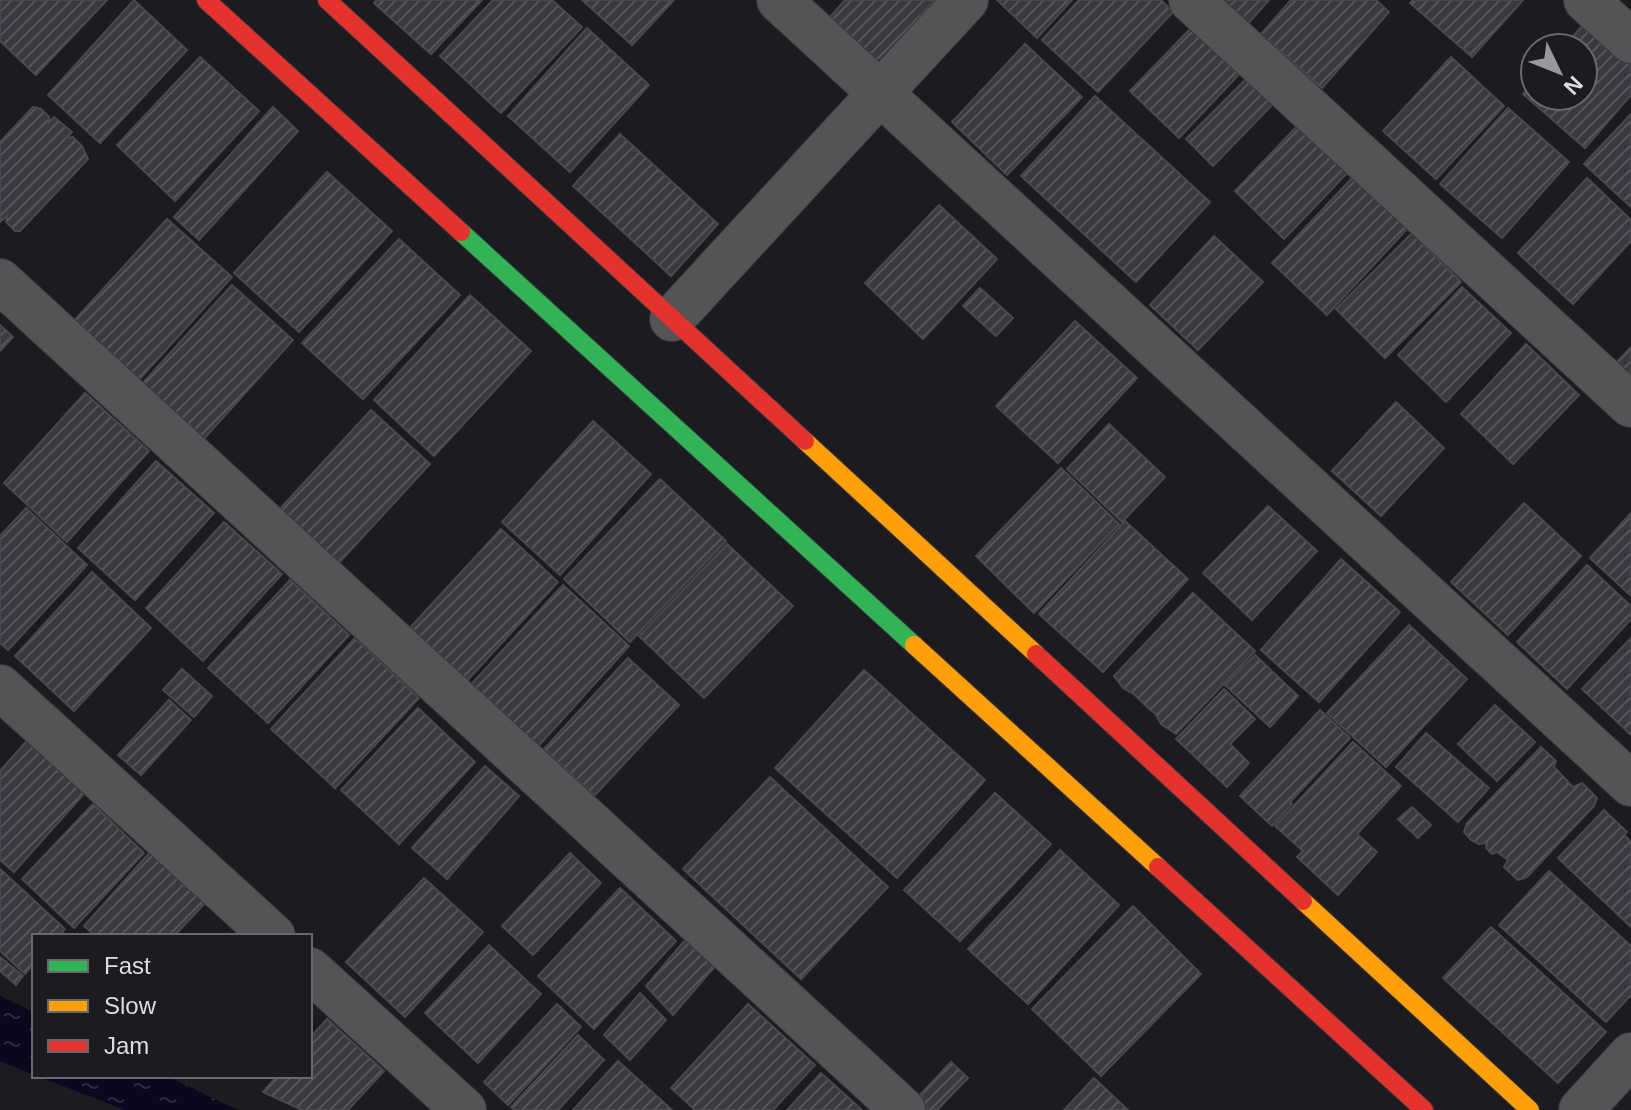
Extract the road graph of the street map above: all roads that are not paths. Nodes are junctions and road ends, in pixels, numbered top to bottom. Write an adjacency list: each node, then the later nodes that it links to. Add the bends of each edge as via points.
1 (206, 0): 20 (street)
2 (327, 0): 10 (street)
3 (779, 0): 8 (street)
4 (966, 0): 8 (street)
5 (1191, 0): 11 (street)
6 (1586, 0): 7 (street)
7 (1631, 41)
8 (879, 94): 10 (street); 13 (street)
9 (0, 281): 19 (street)
10 (672, 319): 17 (street)
11 (1631, 405)
12 (0, 687): 14 (street)
13 (1631, 784)
14 (271, 934)
15 (312, 972): 18 (street)
16 (1631, 1055): 21 (street)
17 (1519, 1106)
18 (464, 1110)
19 (903, 1110)
20 (1424, 1110)
21 (1581, 1110)

